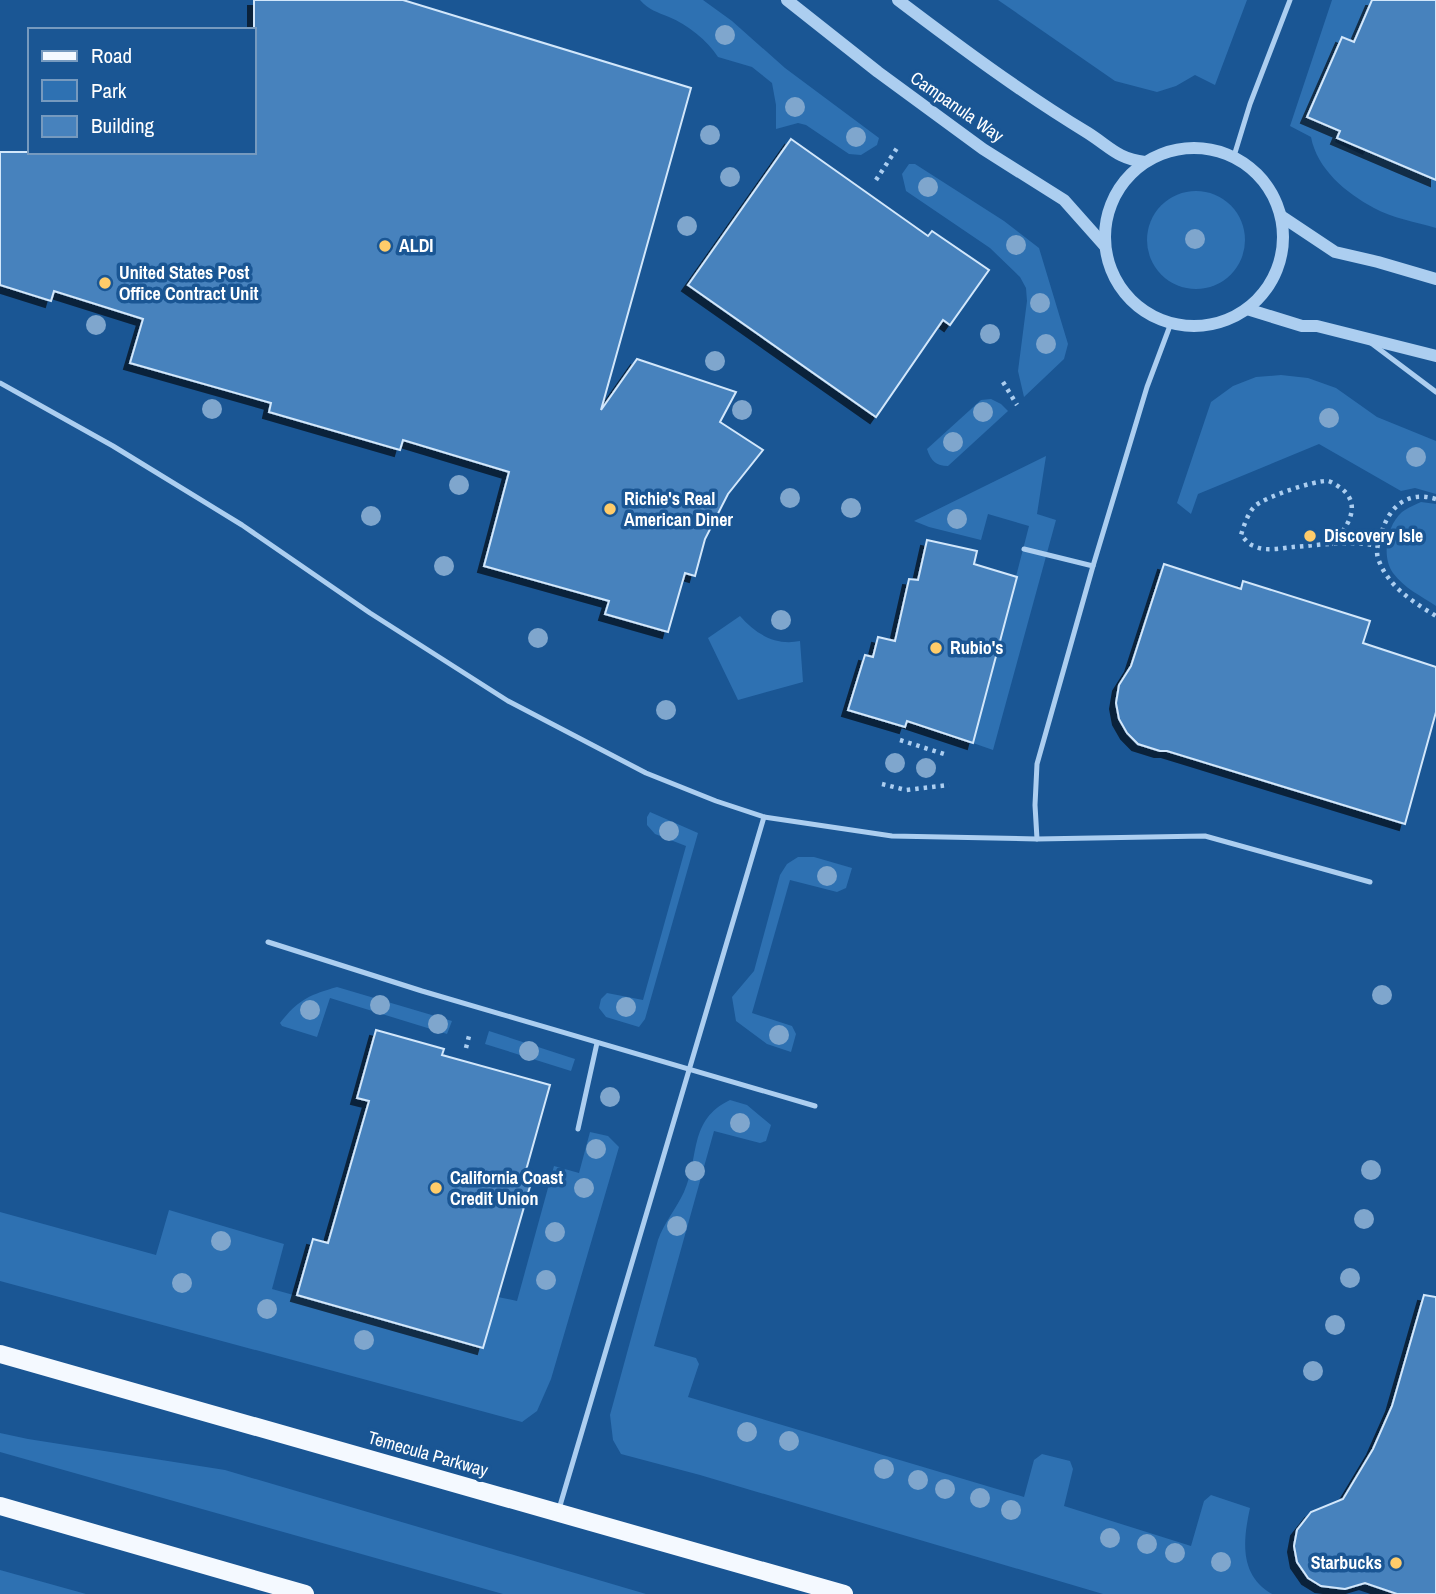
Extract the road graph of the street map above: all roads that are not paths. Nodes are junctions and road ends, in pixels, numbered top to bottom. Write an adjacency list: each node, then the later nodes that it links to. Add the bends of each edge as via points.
1 (787, 0): 7 (street, Campanula Way, via 984,149 1065,200)
2 (898, 0): 5 (street, via 1045,108 1127,160)
3 (1290, 0): 4 (lane)
4 (1234, 156): 5 (street, via 1200,147 1173,149); 6 (street, via 1261,177)
5 (1144, 162): 7 (street, via 1118,189 1107,215)
6 (1281, 216): 8 (street, via 1335,252); 9 (street, via 1284,241 1279,268 1268,288)
7 (1104, 245): 10 (street, via 1116,281 1139,307)
8 (1436, 279)
9 (1247, 309): 10 (street, via 1227,320 1199,326); 11 (street, via 1302,326)
10 (1171, 323): 16 (lane)
11 (1364, 337): 12 (street); 14 (lane)
12 (1436, 356)
13 (0, 383): 17 (lane, via 242,525 508,701 646,773)
14 (1436, 392)
15 (1024, 549): 16 (lane)
16 (1093, 566): 18 (lane, via 1037,764)
17 (765, 817): 18 (lane, via 892,836); 22 (lane)
18 (1037, 839): 19 (lane, via 1205,836)
19 (1370, 882)
20 (268, 942): 21 (lane)
21 (597, 1043): 22 (lane); 24 (lane)
22 (689, 1068): 23 (lane); 27 (lane)
23 (815, 1106)
24 (578, 1129)
25 (0, 1354): 27 (main road, Temecula Parkway)
26 (0, 1506): 28 (main road)
27 (558, 1512): 29 (main road, Temecula Parkway)
28 (305, 1594)
29 (844, 1594)

